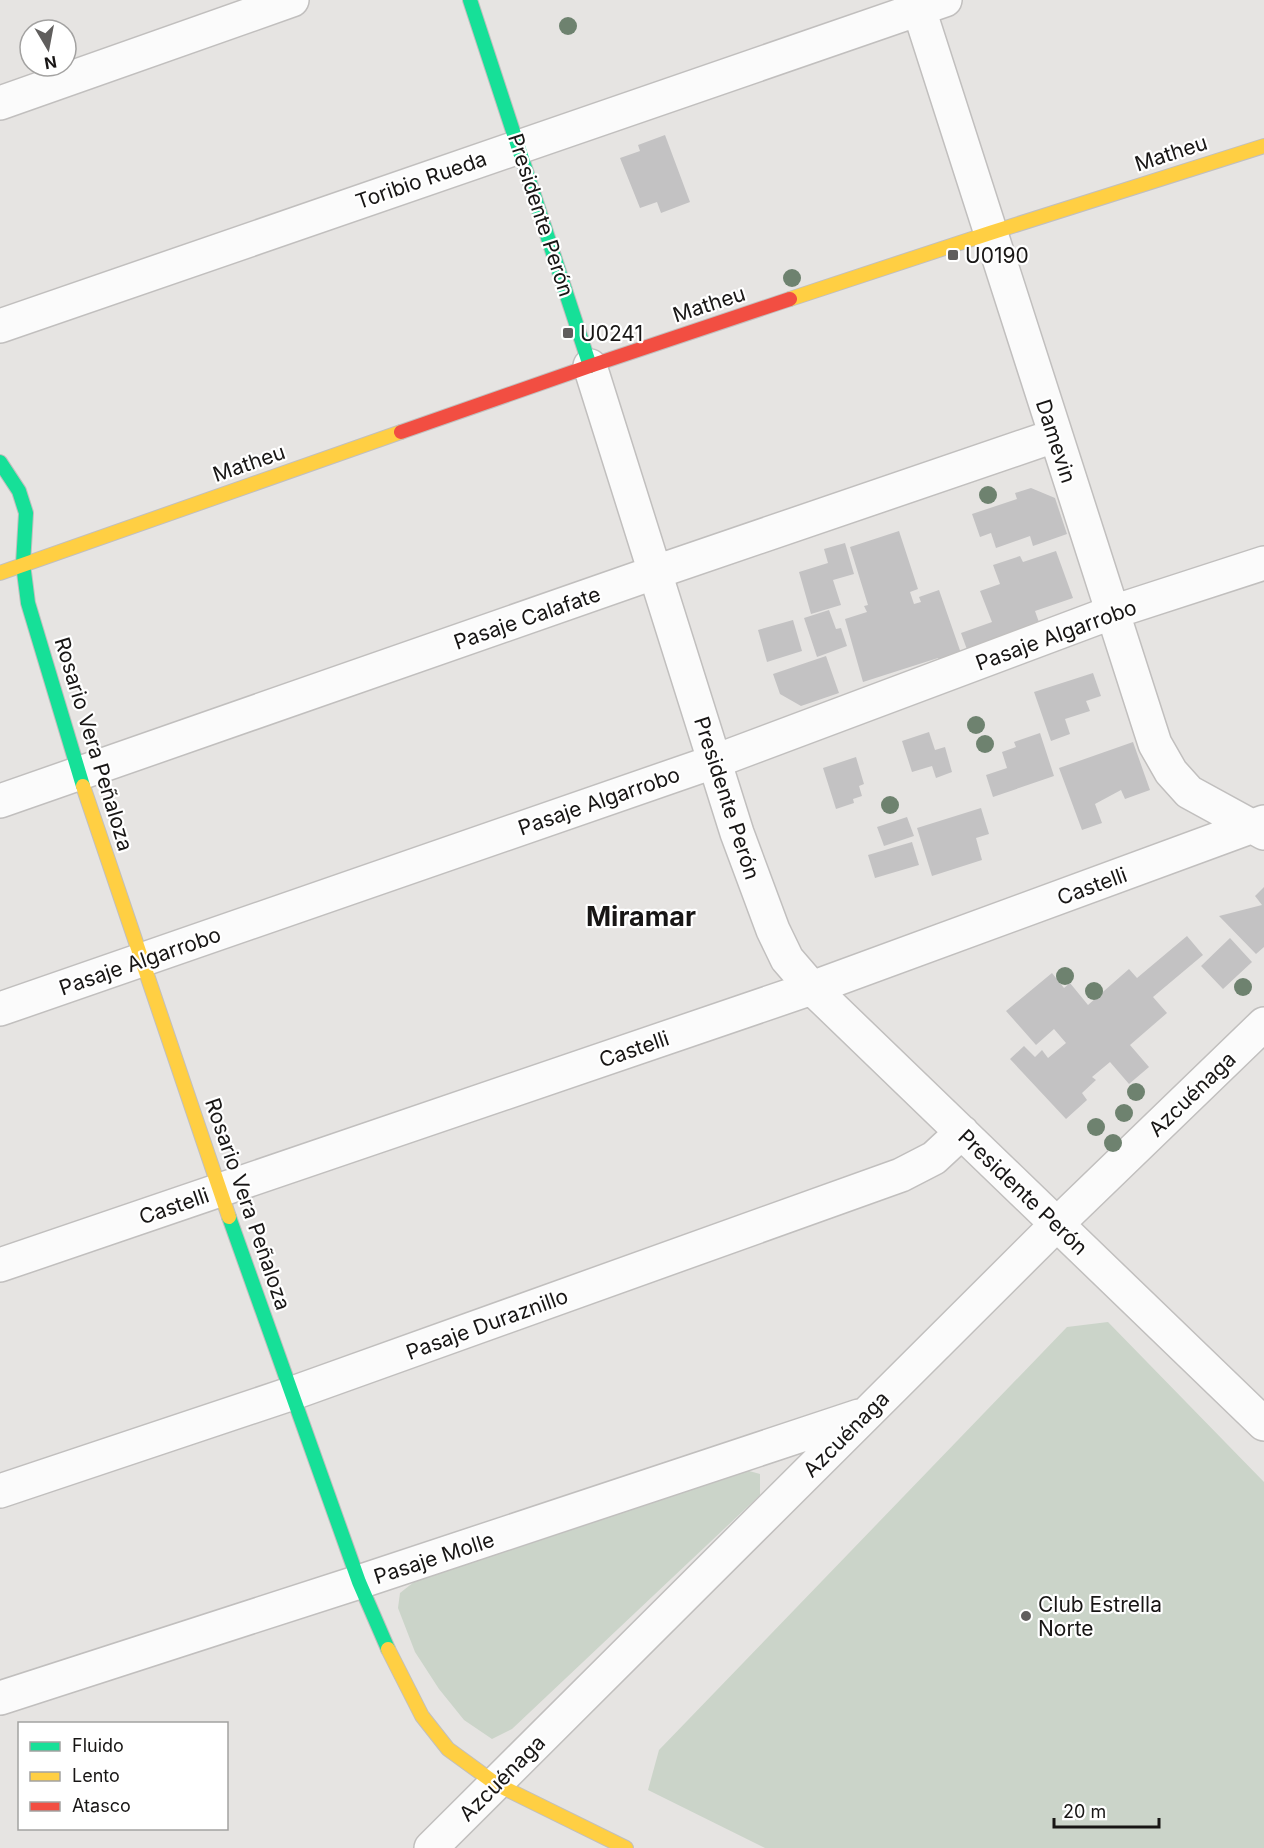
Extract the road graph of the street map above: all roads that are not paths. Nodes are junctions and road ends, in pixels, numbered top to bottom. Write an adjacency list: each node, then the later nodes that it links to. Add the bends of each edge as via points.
1 (292, 0): 4 (street)
2 (470, 0): 5 (street, Presidente Perón)
3 (926, 3): 5 (street, Toribio Rueda); 7 (street, Damevin)
4 (0, 103)
5 (519, 146): 8 (street, Toribio Rueda); 9 (street, Presidente Perón)
6 (1264, 146): 7 (street, Matheu)
7 (990, 233): 9 (street, Matheu); 10 (street, Damevin)
8 (0, 327)
9 (590, 366): 13 (street, Matheu); 14 (street, Presidente Perón)
10 (1054, 436): 14 (street, Pasaje Calafate); 16 (street, Damevin)
11 (0, 462): 13 (street, Rosario Vera Peñaloza, via 19,491 26,513)
12 (1264, 563): 16 (street, Pasaje Algarrobo)
13 (23, 564): 15 (street, Matheu); 18 (street, Rosario Vera Peñaloza, via 28,603)
14 (656, 572): 17 (street, Presidente Perón); 18 (street, Pasaje Calafate)
15 (0, 573)
16 (1113, 612): 17 (street, Pasaje Algarrobo); 20 (street, Damevin, via 1155,744 1171,772 1189,792)
17 (713, 762): 21 (street, Pasaje Algarrobo); 22 (street, Presidente Perón, via 773,930 787,959)
18 (79, 775): 19 (street, Pasaje Calafate); 21 (street, Rosario Vera Peñaloza)
19 (0, 801)
20 (1260, 828): 22 (street, Castelli)
21 (142, 960): 23 (street, Pasaje Algarrobo); 26 (street, Rosario Vera Peñaloza)
22 (812, 988): 25 (street, Presidente Perón); 26 (street, Castelli)
23 (0, 1009)
24 (1264, 1024): 27 (street, Azcuénaga)
25 (962, 1132): 27 (street, Presidente Perón); 29 (street, Pasaje Duraznillo, via 934,1158 901,1175)
26 (220, 1191): 28 (street, Castelli); 29 (street, Rosario Vera Peñaloza)
27 (1056, 1225): 30 (street, Azcuénaga); 31 (street, Presidente Perón)
28 (0, 1264)
29 (293, 1393): 32 (street, Pasaje Duraznillo); 33 (street, Rosario Vera Peñaloza)
30 (867, 1413): 33 (street, Pasaje Molle); 35 (street, Azcuénaga)
31 (1264, 1424)
32 (0, 1491)
33 (359, 1582): 34 (street, Pasaje Molle); 35 (street, Rosario Vera Peñaloza, via 422,1716 448,1749)
34 (0, 1698)
35 (496, 1784): 36 (street, Azcuénaga); 37 (street, Rosario Vera Peñaloza)
36 (431, 1848)
37 (626, 1848)

